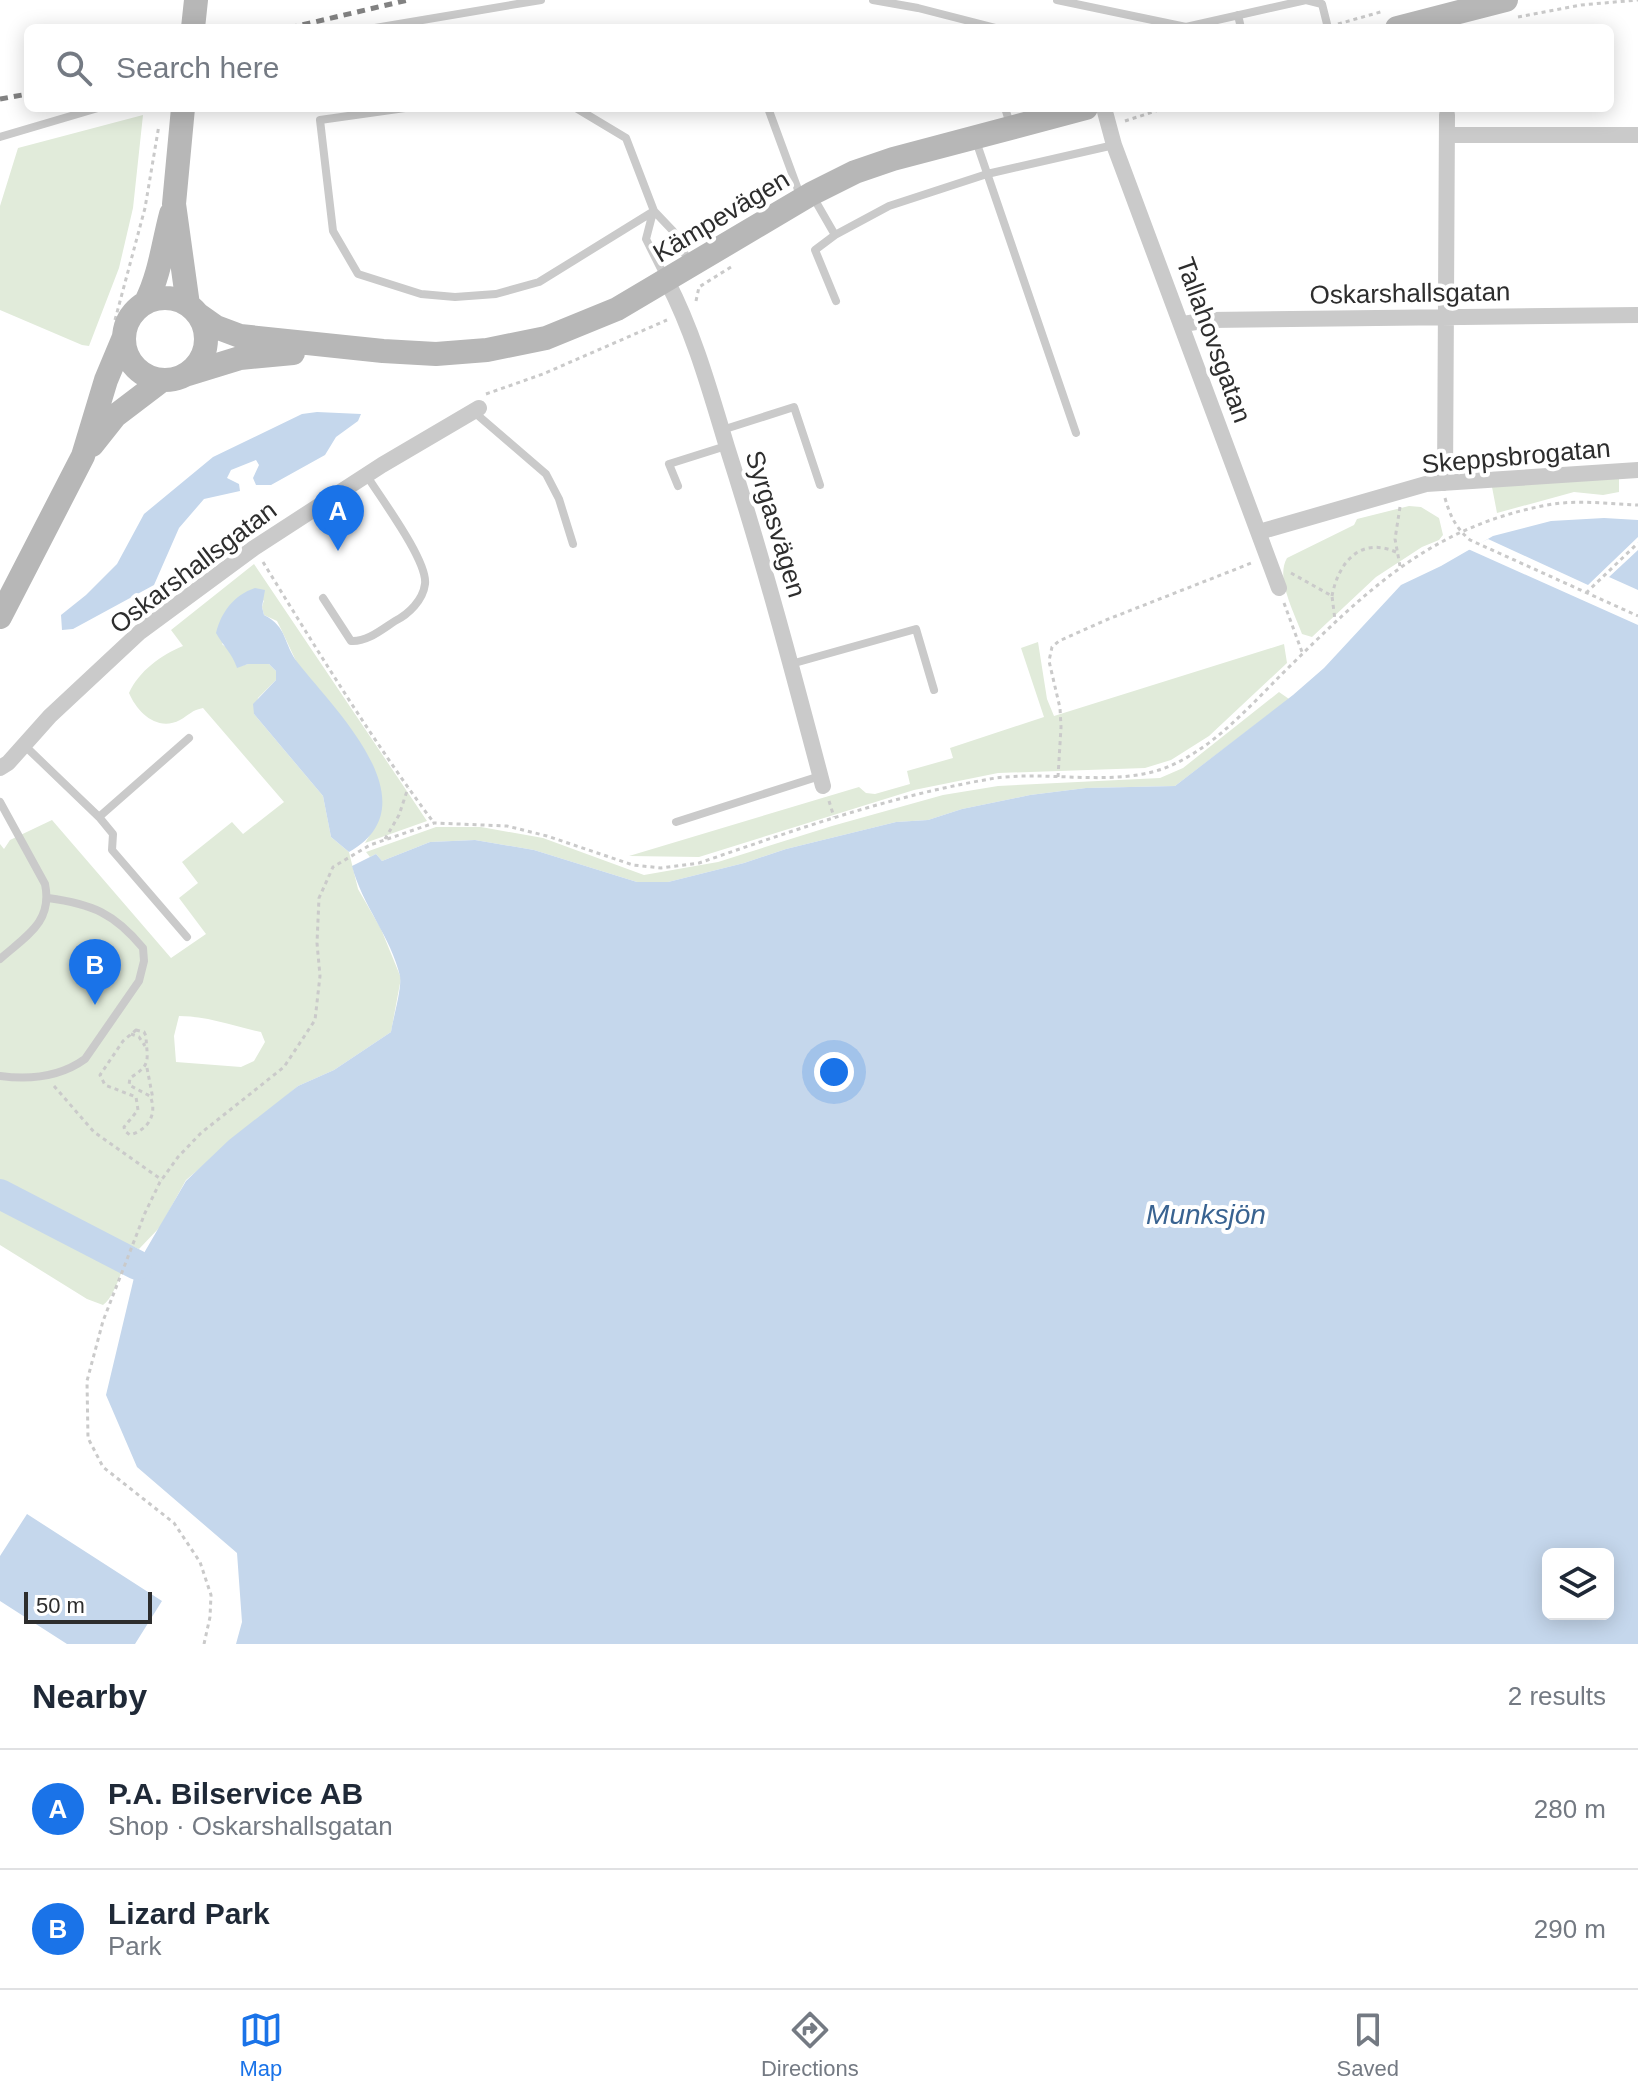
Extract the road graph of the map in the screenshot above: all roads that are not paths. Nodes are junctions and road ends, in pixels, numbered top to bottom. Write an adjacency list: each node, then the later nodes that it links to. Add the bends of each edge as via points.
1 (196, 0): 8 (main road)
2 (541, 0): 9 (lane)
3 (873, 0): 10 (lane)
4 (1057, 0): 11 (lane)
5 (1507, 9): 7 (main road)
6 (1238, 15): 12 (lane); 13 (lane); 14 (lane, via 1306,0 1322,4)
7 (1392, 19)
8 (193, 24)
9 (399, 24)
10 (980, 24)
11 (1172, 24)
12 (1199, 24)
13 (1240, 24)
14 (1327, 24)
15 (84, 112): 26 (lane)
16 (183, 112): 31 (main road)
17 (377, 112): 32 (lane, via 320,120 333,231 358,274 421,294 496,294 539,282)
18 (583, 112): 32 (lane, via 626,138)
19 (769, 112): 30 (lane, via 794,183)
20 (1055, 112): 23 (main road, Kämpevägen)
21 (1105, 112): 28 (street, Tallahovsgatan)
22 (1447, 115): 24 (street)
23 (1008, 118): 27 (main road, Kämpevägen)
24 (1447, 135): 25 (street); 40 (street)
25 (1638, 135)
26 (0, 137)
27 (975, 137): 29 (lane); 30 (main road, Kämpevägen, via 855,172)
28 (1114, 145): 29 (lane); 41 (street, Tallahovsgatan)
29 (987, 174): 33 (lane, via 889,206); 47 (lane)
30 (807, 197): 33 (lane); 34 (main road, Kämpevägen)
31 (174, 204): 37 (main road); 38 (main road)
32 (654, 211): 34 (lane, via 673,231); 35 (lane, via 646,239)
33 (835, 235): 36 (lane, via 815,250)
34 (691, 266): 35 (main road, Kämpevägen)
35 (667, 281): 43 (main road, Kämpevägen, via 617,309 546,338 487,350); 48 (street, Syrgasvägen, via 683,311)
36 (836, 301)
37 (146, 302): 38 (main road, via 170,298); 42 (main road, via 130,317)
38 (194, 310): 43 (main road, Kämpevägen, via 240,336); 44 (main road, via 207,340 204,354)
39 (1638, 315): 40 (street, Oskarshallsgatan)
40 (1445, 317): 41 (street, Oskarshallsgatan); 52 (street)
41 (1183, 324): 55 (street, Tallahovsgatan)
42 (124, 337): 45 (main road, via 138,371); 49 (main road)
43 (383, 351): 44 (main road, Kämpevägen, via 274,353)
44 (187, 375): 45 (main road)
45 (161, 381): 49 (main road, via 115,416)
46 (476, 410): 51 (street, Oskarshallsgatan); 56 (lane, via 546,474)
47 (1076, 433)
48 (725, 438): 53 (lane, via 794,407); 54 (lane, via 669,464); 60 (street, Syrgasvägen)
49 (83, 456): 59 (main road)
50 (1638, 470): 52 (street, Skeppsbrogatan)
51 (366, 475): 58 (lane, via 423,569 420,599 406,615 361,642 351,641); 63 (street, Oskarshallsgatan, via 140,632)
52 (1445, 483): 55 (street, Skeppsbrogatan)
53 (820, 485)
54 (678, 486)
55 (1259, 532): 57 (street, Tallahovsgatan)
56 (573, 544)
57 (1279, 588)
58 (323, 598)
59 (0, 617)
60 (791, 664): 61 (lane, via 916,629); 65 (street, Syrgasvägen)
61 (934, 690)
62 (189, 738): 67 (lane)
63 (24, 745): 64 (street, Oskarshallsgatan); 67 (lane)
64 (0, 768)
65 (822, 781): 68 (lane)
66 (0, 802): 69 (lane)
67 (99, 817): 70 (lane, via 113,834 112,850)
68 (676, 822)
69 (48, 898): 71 (lane, via 38,925); 72 (lane, via 92,906 117,920 143,948 139,981 75,1066 25,1078)
70 (187, 937)
71 (0, 959)
72 (0, 1076)

